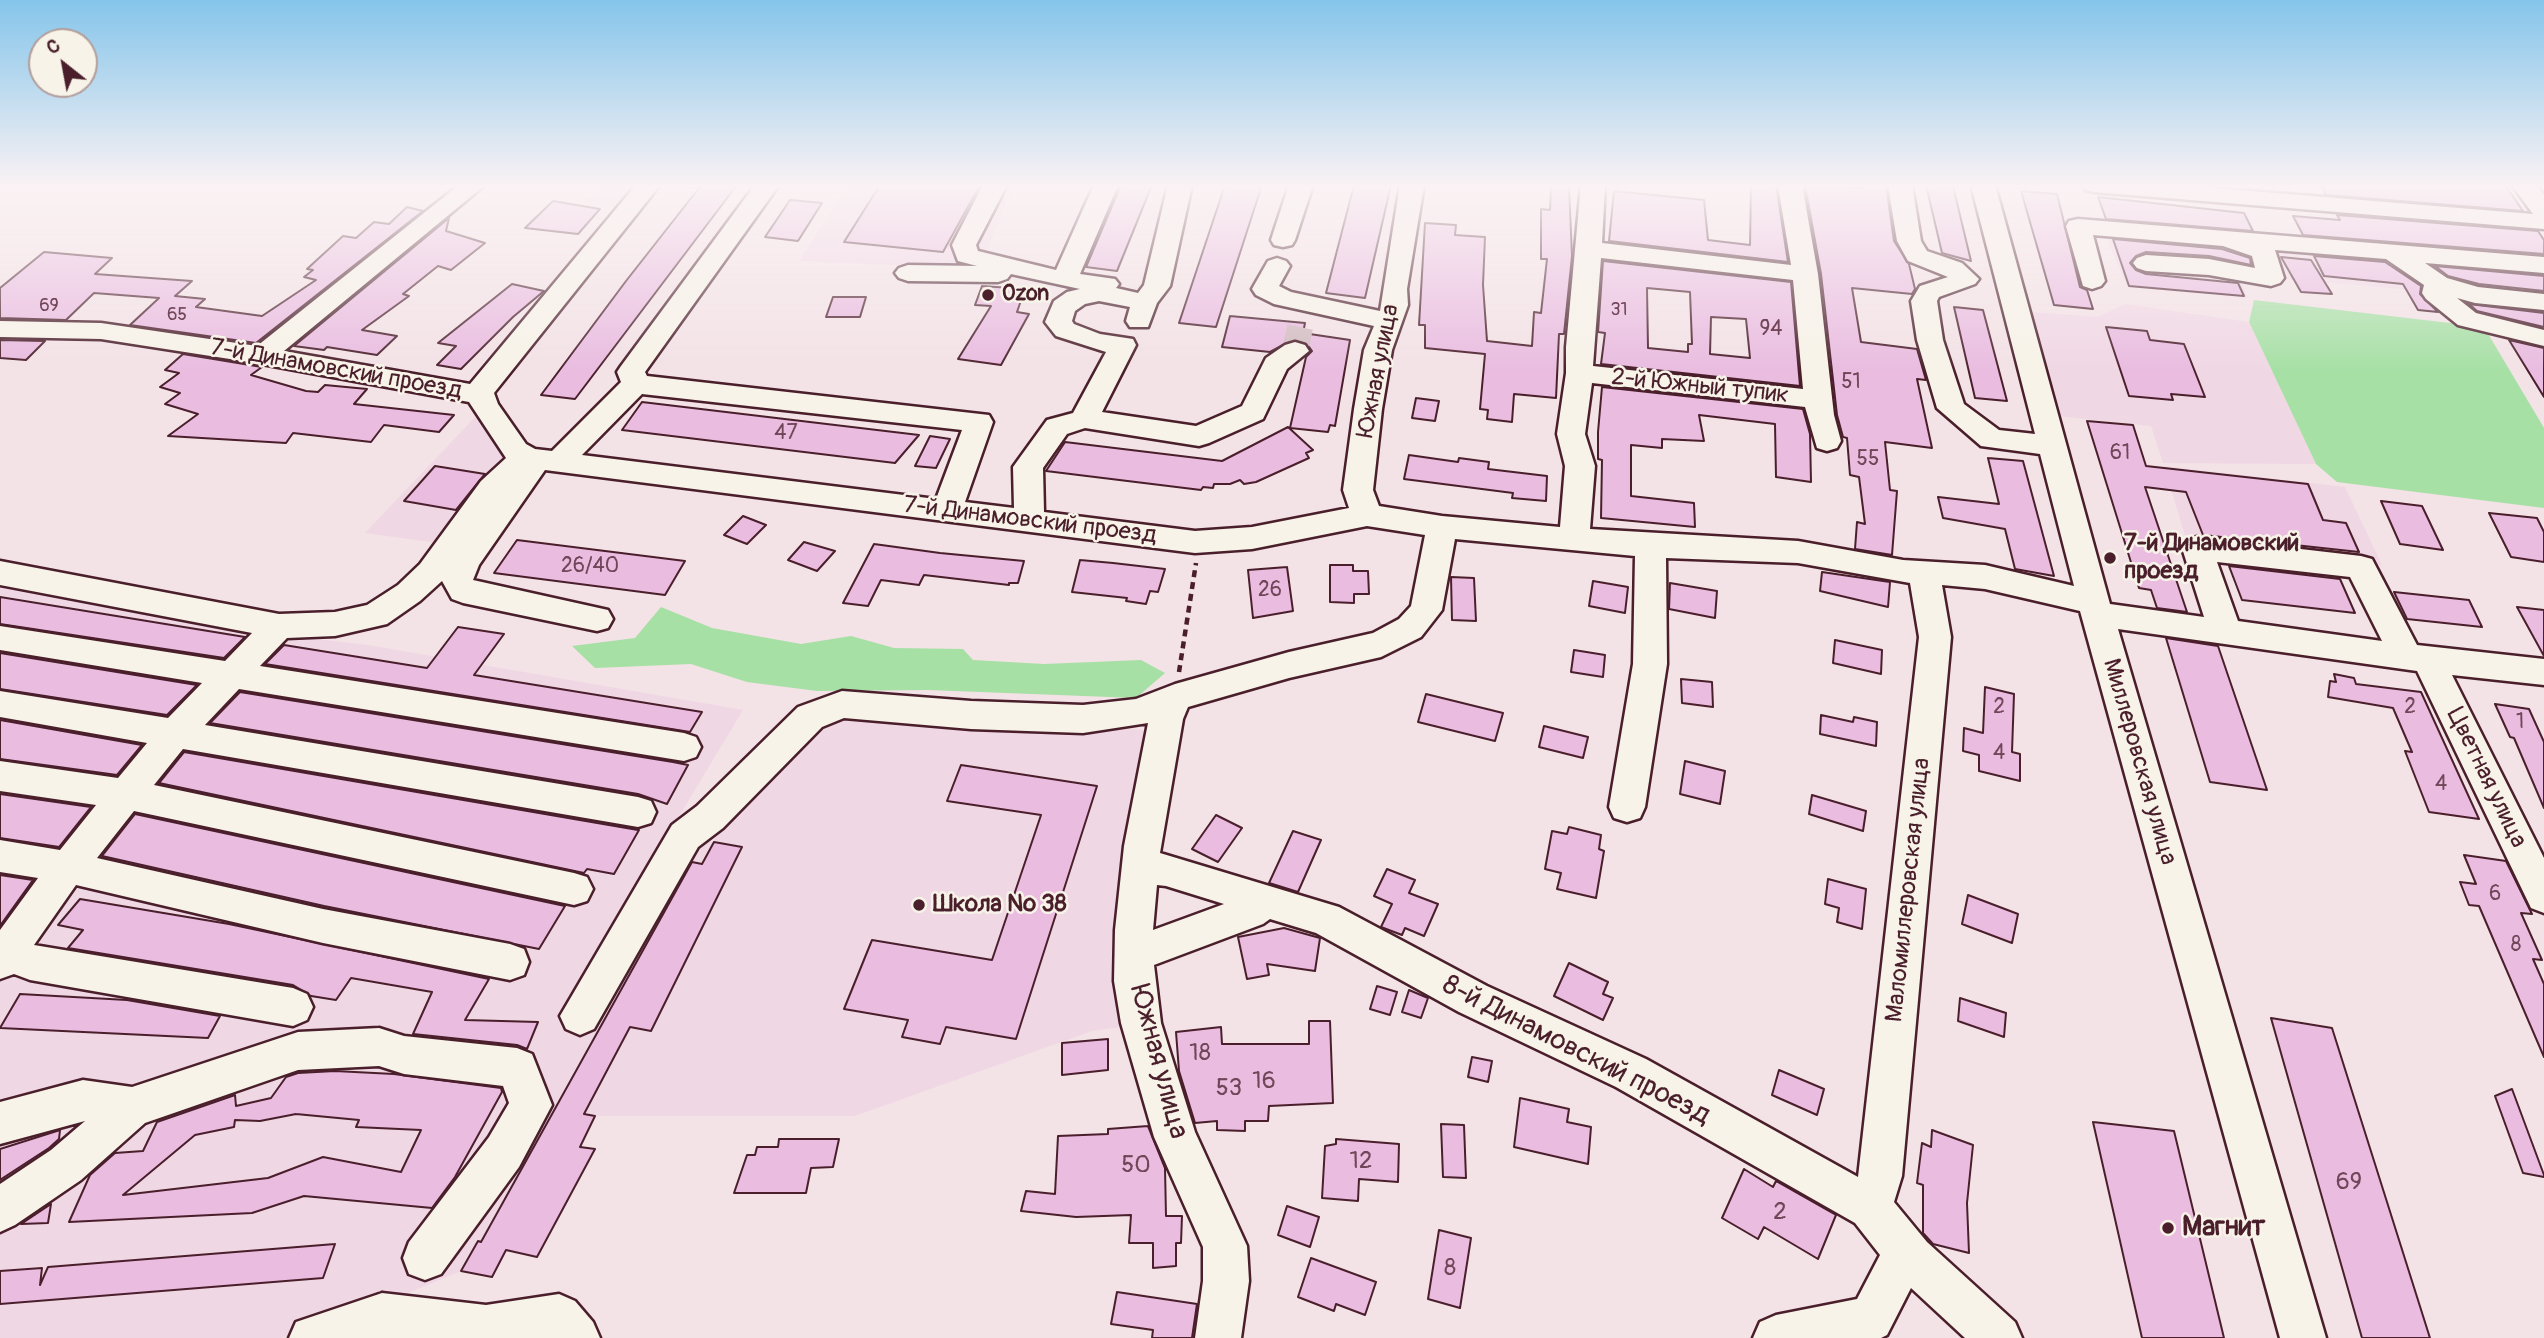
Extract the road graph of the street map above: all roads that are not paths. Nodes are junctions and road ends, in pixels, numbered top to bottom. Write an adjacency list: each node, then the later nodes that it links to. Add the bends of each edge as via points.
1 (396, 247): 35 (street)
2 (597, 247): 38 (street)
3 (722, 247): 37 (street, via 631,372)
4 (965, 247): 21 (street, via 967,256)
5 (1079, 247): 24 (street)
6 (1163, 247): 28 (street)
7 (1401, 247): 30 (street, Южная улица, via 1395,305)
8 (1801, 247): 22 (street)
9 (1912, 247): 23 (street, via 1917,256 1953,268)
10 (1999, 247): 26 (street, Миллеровская улица)
11 (2083, 247): 25 (street)
12 (2250, 247): 17 (street, via 2263,251 2270,278 2209,267)
13 (2330, 247): 16 (street)
14 (2387, 247): 16 (street)
15 (1587, 249): 22 (street); 36 (street)
16 (2393, 253): 18 (street); 27 (street)
17 (2146, 263)
18 (2544, 265)
19 (1277, 266): 30 (street, via 1265,289 1283,298)
20 (908, 273): 21 (street)
21 (1028, 273): 24 (street)
22 (1805, 274): 39 (street)
23 (1966, 279): 26 (street); 42 (street, via 1929,292 1924,301 1930,340 1951,408 1991,439)
24 (1064, 281): 28 (street)
25 (2092, 281)
26 (2008, 283): 42 (street, Миллеровская улица)
27 (2438, 284): 29 (street, via 2475,295); 32 (street, via 2435,293 2467,319)
28 (1150, 294): 33 (street); 33 (street, via 1099,293 1076,298 1063,307 1058,322 1065,330 1096,342)
29 (2544, 302)
30 (1388, 321): 45 (street, Южная улица, via 1376,362 1359,489)
31 (0, 329): 35 (street, 7-й Динамовский проезд, via 101,331)
32 (2544, 338)
33 (1123, 345): 40 (street)
34 (1295, 351): 40 (street, via 1276,364 1254,412 1199,436)
35 (262, 355): 38 (street, 7-й Динамовский проезд)
36 (1580, 373): 39 (street, 2-й Южный тупик); 48 (street, via 1571,434 1580,466)
37 (636, 384): 43 (street); 44 (street, via 979,422)
38 (480, 393): 43 (street, 7-й Динамовский проезд, via 516,451)
39 (1820, 400): 41 (street)
40 (1084, 419): 46 (street, via 1057,427 1028,467)
41 (1827, 441)
42 (2052, 446): 52 (street, Миллеровская улица)
43 (543, 460): 44 (street, 7-й Динамовский проезд); 53 (street, via 532,468 465,561 457,580 463,591); 54 (street, via 511,468 431,572 410,593 376,615 335,624)
44 (947, 510): 46 (street, 7-й Динамовский проезд)
45 (1367, 515): 46 (street, 7-й Динамовский проезд, via 1252,538 1195,542); 47 (street, 7-й Динамовский проезд)
46 (1029, 522)
47 (1443, 527): 48 (street, 7-й Динамовский проезд); 60 (street, via 1426,610 1410,628 1381,644)
48 (1574, 539): 49 (street, 7-й Динамовский проезд)
49 (1651, 546): 50 (street, 7-й Динамовский проезд, via 1798,552); 66 (street, via 1650,664)
50 (1924, 572): 52 (street, 7-й Динамовский проезд, via 1985,577); 81 (street, Маломиллеровская улица, via 1935,637 1880,1177)
51 (0, 573): 54 (street)
52 (2095, 608): 55 (street, 7-й Динамовский проезд); 90 (street, Миллеровская улица)
53 (597, 619)
54 (279, 626): 59 (street)
55 (2225, 631): 57 (street, 7-й Динамовский проезд); 57 (street, Цветная улица, via 2197,548 2361,567)
56 (0, 638): 59 (street)
57 (2417, 658): 58 (street, 7-й Динамовский проезд); 72 (street, Цветная улица)
58 (2544, 672)
59 (229, 674): 62 (street); 63 (street)
60 (1174, 696): 69 (street, Южная улица); 78 (street, via 1139,712 1083,719 971,716 842,704 810,717 685,836)
61 (0, 704): 62 (street)
62 (176, 732): 65 (street); 67 (street)
63 (684, 747)
64 (0, 776): 65 (street)
65 (125, 794): 70 (street); 71 (street)
66 (1627, 807)
67 (638, 812)
68 (0, 856): 70 (street)
69 (1141, 866): 73 (street, 8-й Динамовский проезд); 74 (street, Южная улица)
70 (68, 867): 75 (street); 76 (street, via 323,926)
71 (573, 888)
72 (2544, 896)
73 (1264, 901): 74 (street, via 1250,912); 81 (street, 8-й Динамовский проезд, via 1325,919 1448,986 1631,1073)
74 (1133, 955): 87 (street, Южная улица, via 1141,1023 1175,1137 1225,1246 1226,1281)
75 (2, 956): 77 (street)
76 (510, 962)
77 (293, 1007)
78 (580, 1016)
79 (132, 1107): 80 (street, via 83,1100); 82 (street, via 66,1165); 83 (street, via 298,1051 379,1048 517,1068 531,1105 504,1152)
80 (0, 1124)
81 (1870, 1208): 84 (street, 8-й Динамовский проезд)
82 (0, 1210)
83 (425, 1258)
84 (1911, 1258): 88 (street, via 1891,1276 1871,1319); 89 (street, 8-й Динамовский проезд)
85 (312, 1338): 86 (street, via 382,1316 486,1328 559,1317)
86 (577, 1338)
87 (1218, 1338)
88 (1776, 1338)
89 (1999, 1338)
90 (2303, 1338)

